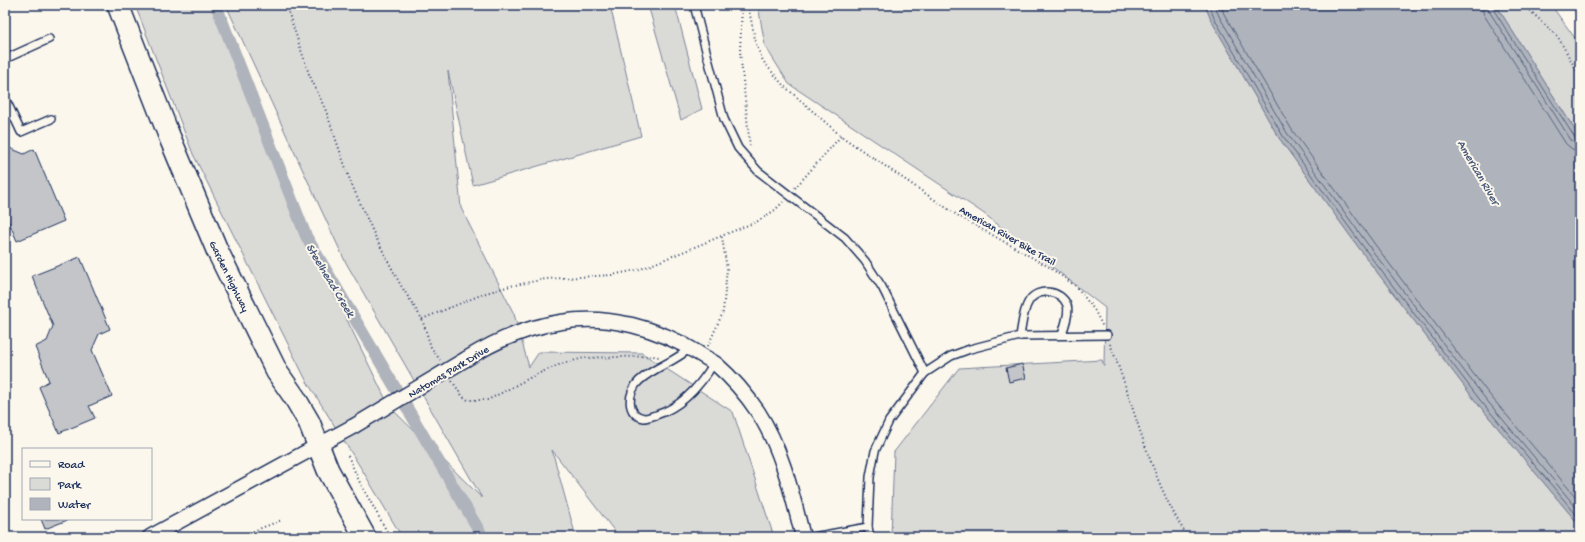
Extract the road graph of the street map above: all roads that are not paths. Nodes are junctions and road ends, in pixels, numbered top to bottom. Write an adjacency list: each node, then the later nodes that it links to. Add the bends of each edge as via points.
1 (118, 5): 13 (main road, Garden Highway, via 217,250 277,372 295,398)
2 (694, 5): 12 (lane, via 724,119 738,148 758,171 845,238 865,261 882,287)
3 (49, 39): 4 (lane)
4 (5, 60)
5 (5, 98): 6 (lane, via 20,132)
6 (51, 119)
7 (1062, 335): 8 (lane); 9 (lane); 9 (lane, via 1067,306 1061,297 1051,292 1039,293 1030,299)
8 (1107, 335)
9 (1020, 336): 12 (lane, via 951,356)
10 (690, 348): 11 (street, Natomas Park Drive); 11 (lane, via 682,356 654,370 638,382 630,393 630,406 635,414 644,418 661,413 681,402 702,382); 13 (street, Natomas Park Drive, bridge, via 653,331 620,323 562,321 536,327 485,347)
11 (709, 360): 17 (street, Natomas Park Drive, via 737,385 758,412 772,437 788,481)
12 (926, 373): 14 (lane, via 889,421 875,451 870,477)
13 (318, 445): 15 (street, Natomas Park Drive); 16 (main road, Garden Highway, via 328,470)
14 (868, 527): 18 (lane); 19 (lane)
15 (150, 537)
16 (365, 537)
17 (803, 537)
18 (813, 537)
19 (870, 537)

